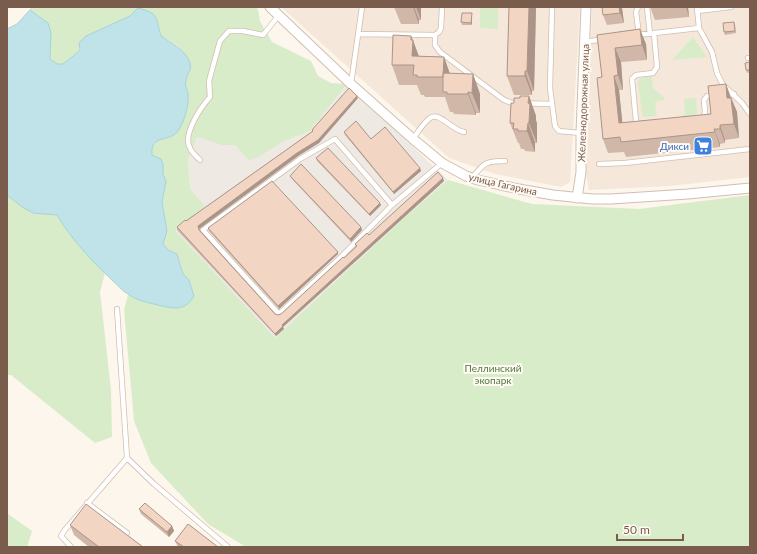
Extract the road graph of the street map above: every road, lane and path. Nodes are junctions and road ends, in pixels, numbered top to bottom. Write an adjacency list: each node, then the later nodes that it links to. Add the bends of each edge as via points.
1 (270, 7): 10 (street, улица Гагарина)
2 (362, 7): 12 (lane)
3 (442, 7): 14 (lane, via 441,28)
4 (552, 7): 21 (lane)
5 (586, 7): 18 (street, Железнодорожная улица)
6 (638, 7): 15 (lane, via 636,12)
7 (647, 7): 13 (lane)
8 (732, 7): 9 (lane)
9 (697, 9): 11 (lane)
10 (279, 15): 19 (street, улица Гагарина); 29 (lane, via 263,35 229,31 220,41 209,81 210,97 196,117 188,137 189,147)
11 (699, 28): 13 (lane); 20 (lane, via 712,52 723,86)
12 (358, 34): 14 (lane); 19 (lane)
13 (652, 34): 15 (lane); 24 (lane, via 657,67 653,73 636,75 632,79 636,121)
14 (435, 35): 21 (lane, via 435,45 440,52 498,97 512,103)
15 (639, 35): 16 (lane)
16 (631, 36)
17 (609, 39): 18 (lane)
18 (585, 42): 26 (street, Железнодорожная улица)
19 (351, 84): 27 (street, улица Гагарина)
20 (734, 94): 22 (lane); 23 (lane, via 707,96 704,100 705,113)
21 (552, 104): 26 (lane, via 555,126 560,131)
22 (750, 114)
23 (698, 121)
24 (643, 126)
25 (464, 132): 27 (lane, via 434,116)
26 (581, 133): 35 (street, Железнодорожная улица, via 581,172)
27 (413, 138): 31 (street, улица Гагарина)
28 (750, 150): 32 (lane)
29 (200, 160)
30 (504, 161): 33 (lane, via 485,163)
31 (442, 163): 33 (street, улица Гагарина); 36 (lane)
32 (599, 164)
33 (472, 178): 35 (street, улица Гагарина)
34 (750, 188): 35 (street, улица Гагарина, via 658,192 611,199)
35 (576, 198)
36 (392, 205): 36 (lane, via 340,258 279,314 202,230 300,159 335,139)
37 (118, 309): 38 (lane)
38 (127, 458): 39 (lane); 42 (lane)
39 (87, 503): 40 (lane); 41 (lane, via 61,536)
40 (127, 533)
41 (71, 547)
42 (228, 547)

